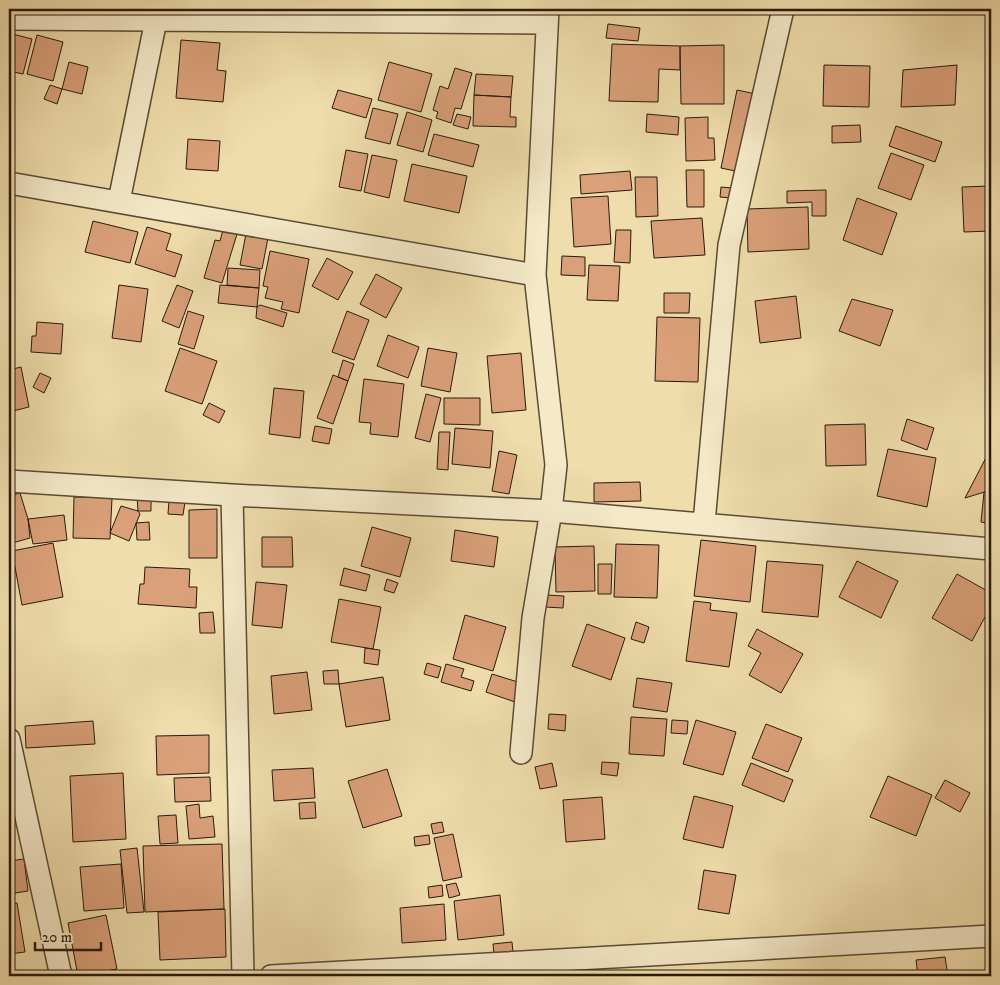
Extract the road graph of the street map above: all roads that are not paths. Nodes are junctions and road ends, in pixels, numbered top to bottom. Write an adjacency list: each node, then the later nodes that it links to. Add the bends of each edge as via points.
1 (783, 9): 12 (street, via 729,245)
2 (106, 14): 4 (street); 5 (street)
3 (548, 16): 5 (street); 8 (street)
4 (9, 19)
5 (156, 20): 7 (street)
6 (9, 183): 7 (street)
7 (119, 201): 8 (street)
8 (535, 275): 11 (street, via 556,465)
9 (9, 481): 10 (street)
10 (232, 495): 11 (street); 18 (street)
11 (551, 511): 12 (street); 15 (street, via 533,618)
12 (704, 523): 13 (street)
13 (991, 548)
14 (9, 739): 17 (street)
15 (521, 753)
16 (991, 936): 19 (street)
17 (61, 976)
18 (243, 976)
19 (271, 976)

